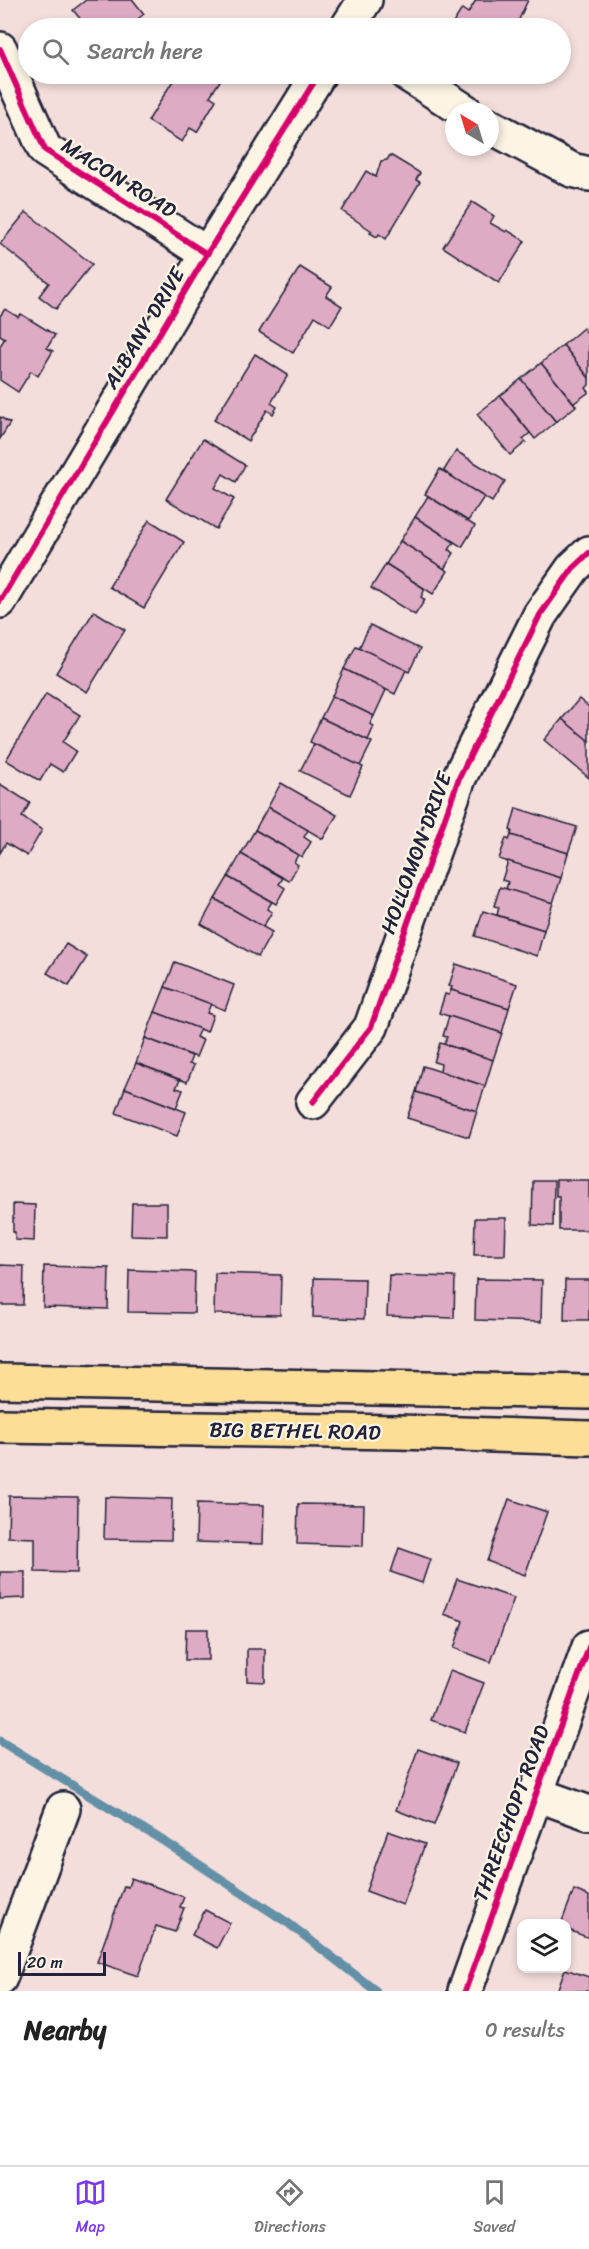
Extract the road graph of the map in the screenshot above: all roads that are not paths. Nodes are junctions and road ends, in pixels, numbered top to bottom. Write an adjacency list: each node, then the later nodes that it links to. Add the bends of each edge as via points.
1 (365, 0): 2 (street)
2 (353, 18)
3 (0, 49): 9 (street, MACON ROAD, via 45,150)
4 (313, 84): 9 (street, ALBANY DRIVE)
5 (423, 84): 6 (street)
6 (451, 102)
7 (499, 131): 8 (street, via 572,170)
8 (589, 174)
9 (207, 254): 11 (street, ALBANY DRIVE)
10 (589, 553): 12 (street, HOLLOMON DRIVE, via 573,568 540,615 459,778 371,1027)
11 (0, 601)
12 (313, 1102)
13 (0, 1381): 14 (main road, BIG BETHEL ROAD)
14 (589, 1392)
15 (0, 1426): 16 (main road, BIG BETHEL ROAD)
16 (589, 1438)
17 (589, 1647): 18 (street, THREECHOPT ROAD)
18 (536, 1794): 20 (street); 22 (street, THREECHOPT ROAD)
19 (63, 1809): 21 (street)
20 (589, 1813)
21 (1, 1975)
22 (465, 1991)

